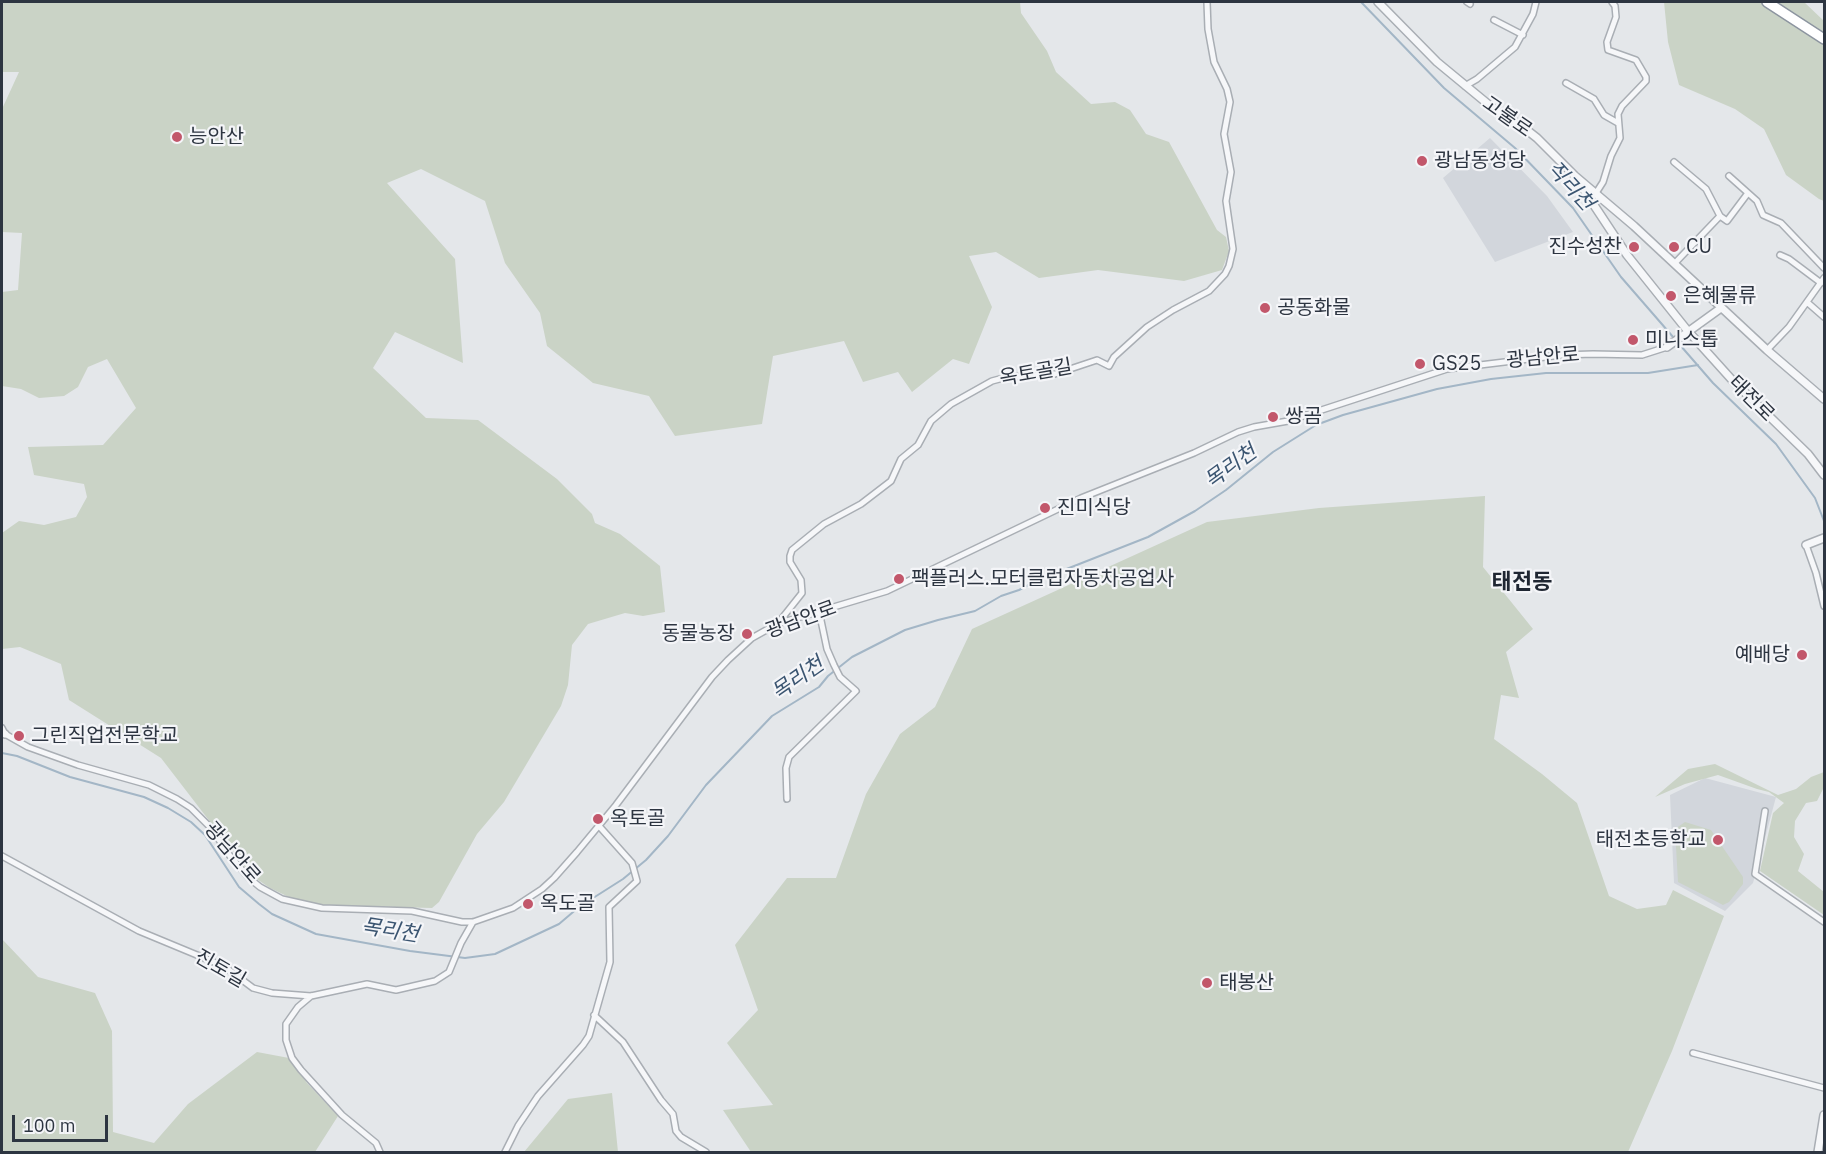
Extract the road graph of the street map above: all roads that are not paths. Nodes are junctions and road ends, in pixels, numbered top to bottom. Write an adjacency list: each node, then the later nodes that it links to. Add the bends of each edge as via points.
1 (1207, 2): 34 (street, 옥토골길, via 1214,62 1230,102 1224,134 1231,172 1226,201 1233,249 1225,274 1209,291 1147,327 1109,366 1097,360 1055,374 1007,377 951,404 931,421 918,445 901,459 891,481 792,550 790,562 801,580 801,593)
2 (1378, 2): 10 (street, 고불로)
3 (1536, 2): 7 (street)
4 (1612, 2): 11 (street, via 1616,17 1608,50 1636,60 1646,77 1644,85 1622,106)
5 (1767, 2): 8 (highway)
6 (1494, 20): 7 (street)
7 (1523, 34): 10 (street, via 1510,52)
8 (1824, 39)
9 (1566, 83): 11 (street, via 1594,99 1604,115)
10 (1465, 86): 13 (street, 고불로, via 1530,132)
11 (1618, 123): 15 (street, via 1620,138)
12 (1674, 162): 17 (street, via 1706,189)
13 (1575, 176): 15 (street, 고불로); 25 (street, 태전로, via 1622,248)
14 (1729, 176): 16 (street)
15 (1596, 193): 19 (street, 고불로)
16 (1748, 193): 17 (street, via 1730,220); 20 (street, via 1763,215 1781,222)
17 (1720, 216): 19 (street)
18 (1780, 255): 21 (street)
19 (1675, 263): 23 (street, 고불로)
20 (1824, 268)
21 (1823, 281): 22 (street)
22 (1808, 303): 24 (street); 27 (street)
23 (1721, 308): 25 (street); 27 (street, 고불로)
24 (1824, 317)
25 (1685, 332): 26 (street); 29 (street, 태전로, via 1808,454)
26 (1667, 347): 33 (street, 광남안로, via 1642,355 1562,356 1447,369 1293,419 1254,427 1071,502 895,588)
27 (1767, 350): 28 (street, 고불로)
28 (1824, 398)
29 (1824, 475)
30 (1824, 538): 31 (street)
31 (1806, 545): 32 (street)
32 (1824, 606)
33 (819, 611): 34 (street, 광남안로); 36 (street, via 827,649 840,677 856,691 789,757)
34 (777, 624): 38 (street, 광남안로, via 746,644 712,677)
35 (3, 732): 40 (street, 광남안로, via 51,756 149,785 177,799 211,828 249,878 282,899 322,908 412,911)
36 (787, 799)
37 (1765, 811): 41 (street, via 1755,874)
38 (598, 826): 40 (street, 광남안로, via 542,889 513,908); 43 (street, via 632,863 637,877 634,885 609,907 610,962)
39 (2, 856): 42 (street, 진토길, via 139,932 225,967 260,992)
40 (473, 922): 42 (street, 진토길, via 452,966 435,981 396,990 367,984)
41 (1824, 922)
42 (311, 996): 47 (street, via 286,1024 292,1058 342,1115 376,1143)
43 (594, 1015): 48 (street, via 584,1045 538,1096); 49 (street, via 623,1042 673,1114 676,1131)
44 (1693, 1053): 45 (street)
45 (1824, 1088)
46 (1824, 1115): 50 (street)
47 (380, 1152)
48 (505, 1152)
49 (706, 1152)
50 (1818, 1152)

